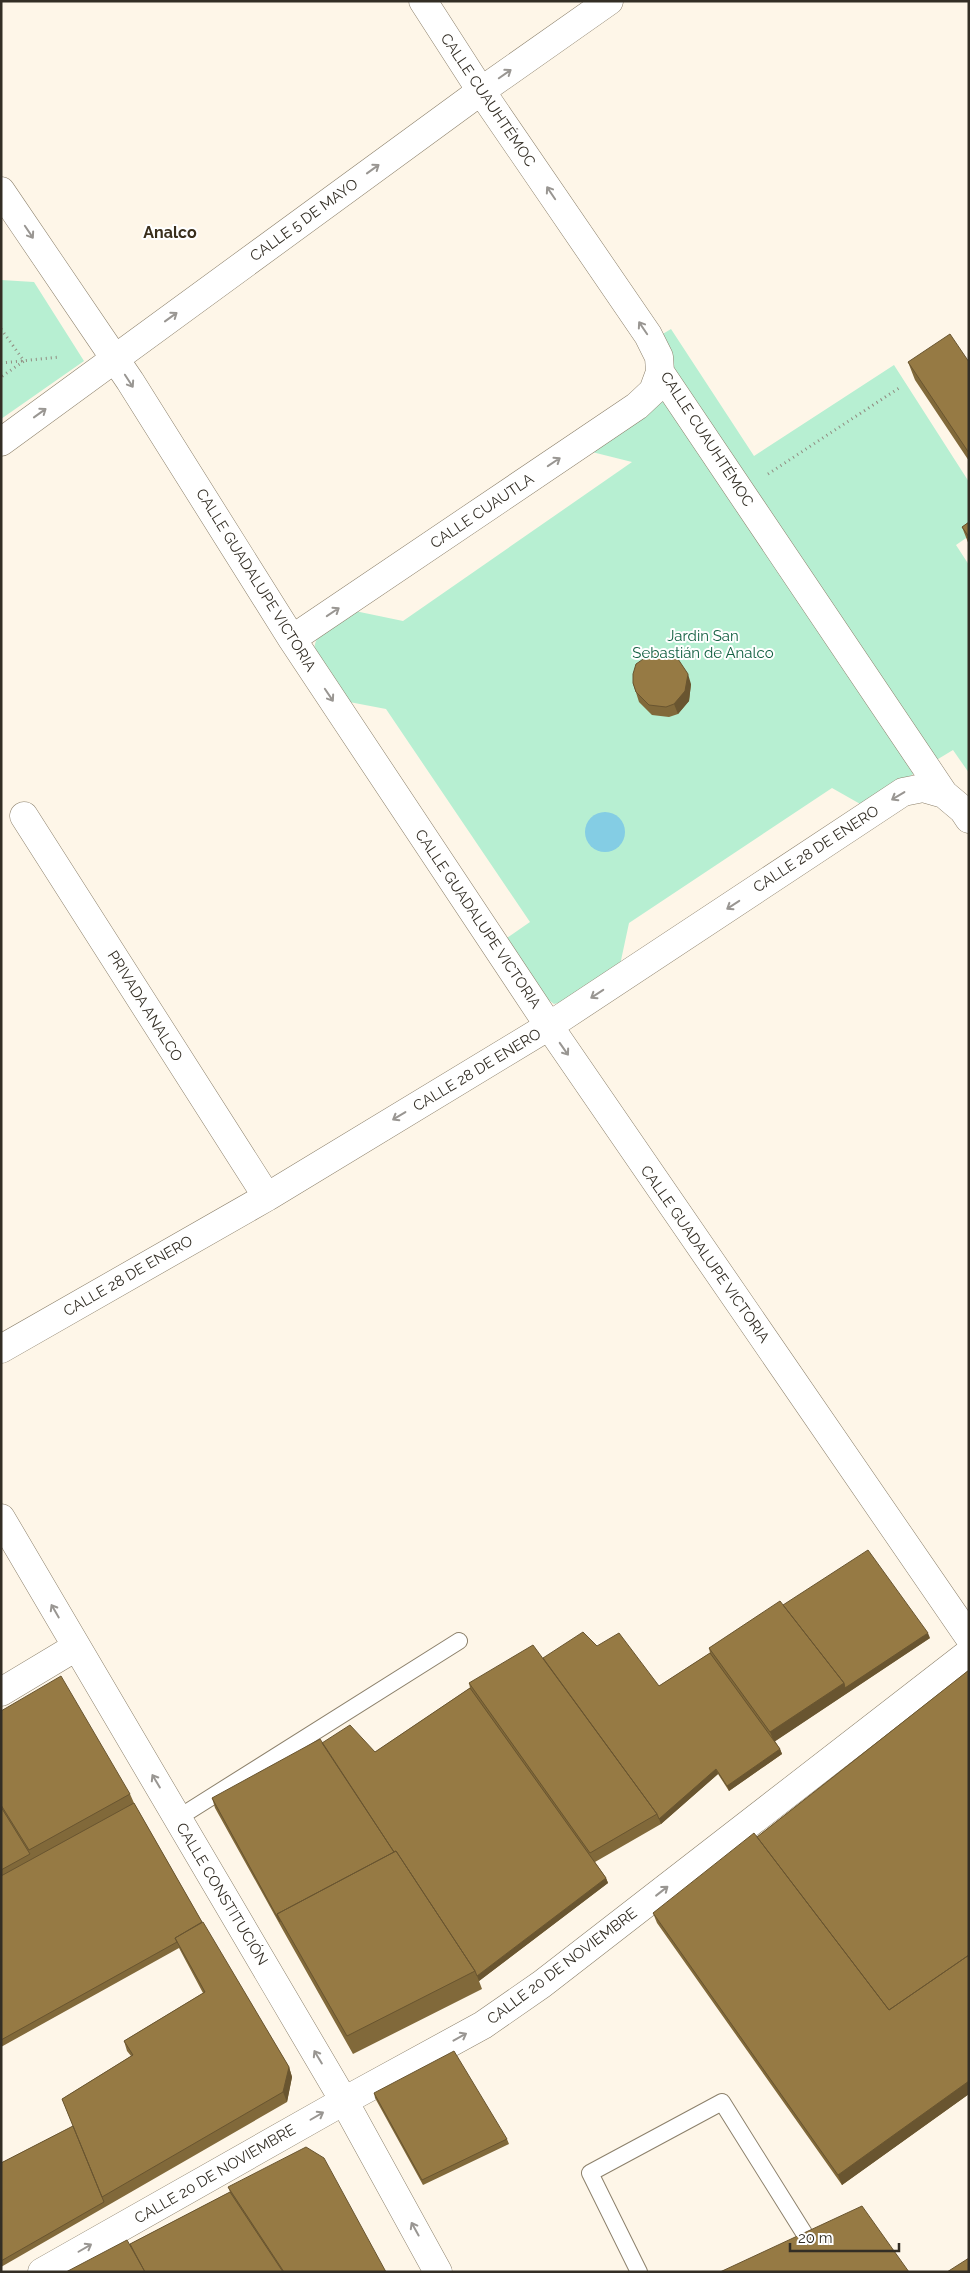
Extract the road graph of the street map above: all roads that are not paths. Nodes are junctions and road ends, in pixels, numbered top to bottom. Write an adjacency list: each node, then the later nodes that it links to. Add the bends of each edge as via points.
1 (423, 1): 3 (street, CALLE CUAUHTÉMOC)
2 (609, 1): 3 (street, CALLE 5 DE MAYO, one-way to 2)
3 (481, 90): 5 (street, CALLE 5 DE MAYO, one-way to 3); 6 (street, CALLE CUAUHTÉMOC, one-way to 3, via 659,357 648,335)
4 (1, 191): 5 (street, CALLE GUADALUPE VICTORIA, one-way to 5)
5 (115, 358): 7 (street, CALLE 5 DE MAYO, one-way to 5); 8 (street, CALLE GUADALUPE VICTORIA, one-way to 8)
6 (660, 372): 8 (street, CALLE CUAUTLA, one-way to 6, via 636,406 653,391); 9 (street, CALLE CUAUHTÉMOC)
7 (1, 442)
8 (292, 639): 12 (street, CALLE GUADALUPE VICTORIA, one-way to 12)
9 (944, 794): 11 (street, CALLE CUAUHTÉMOC); 12 (street, CALLE 28 DE ENERO, one-way to 12, via 923,788 903,792)
10 (24, 816): 13 (street, PRIVADA ANALCO)
11 (969, 819)
12 (549, 1026): 13 (street, CALLE 28 DE ENERO, one-way to 13); 16 (street, CALLE GUADALUPE VICTORIA, one-way to 16)
13 (266, 1197): 14 (street, CALLE 28 DE ENERO)
14 (1, 1349)
15 (1, 1518): 18 (street, CALLE CONSTITUCIÓN, one-way to 15)
16 (969, 1637)
17 (459, 1641): 21 (lane)
18 (76, 1647): 20 (street); 21 (street, CALLE CONSTITUCIÓN, one-way to 18)
19 (969, 1653): 22 (street, CALLE 20 DE NOVIEMBRE, one-way to 19, via 483,2025 542,1984)
20 (1, 1692)
21 (178, 1818): 22 (street, CALLE CONSTITUCIÓN, one-way to 21)
22 (344, 2100): 24 (street, CALLE 20 DE NOVIEMBRE, one-way to 22); 25 (street, CALLE CONSTITUCIÓN, one-way to 22)
23 (784, 2254): 26 (lane, via 809,2241 722,2102 590,2173)
24 (42, 2272)
25 (438, 2272)
26 (639, 2272)

